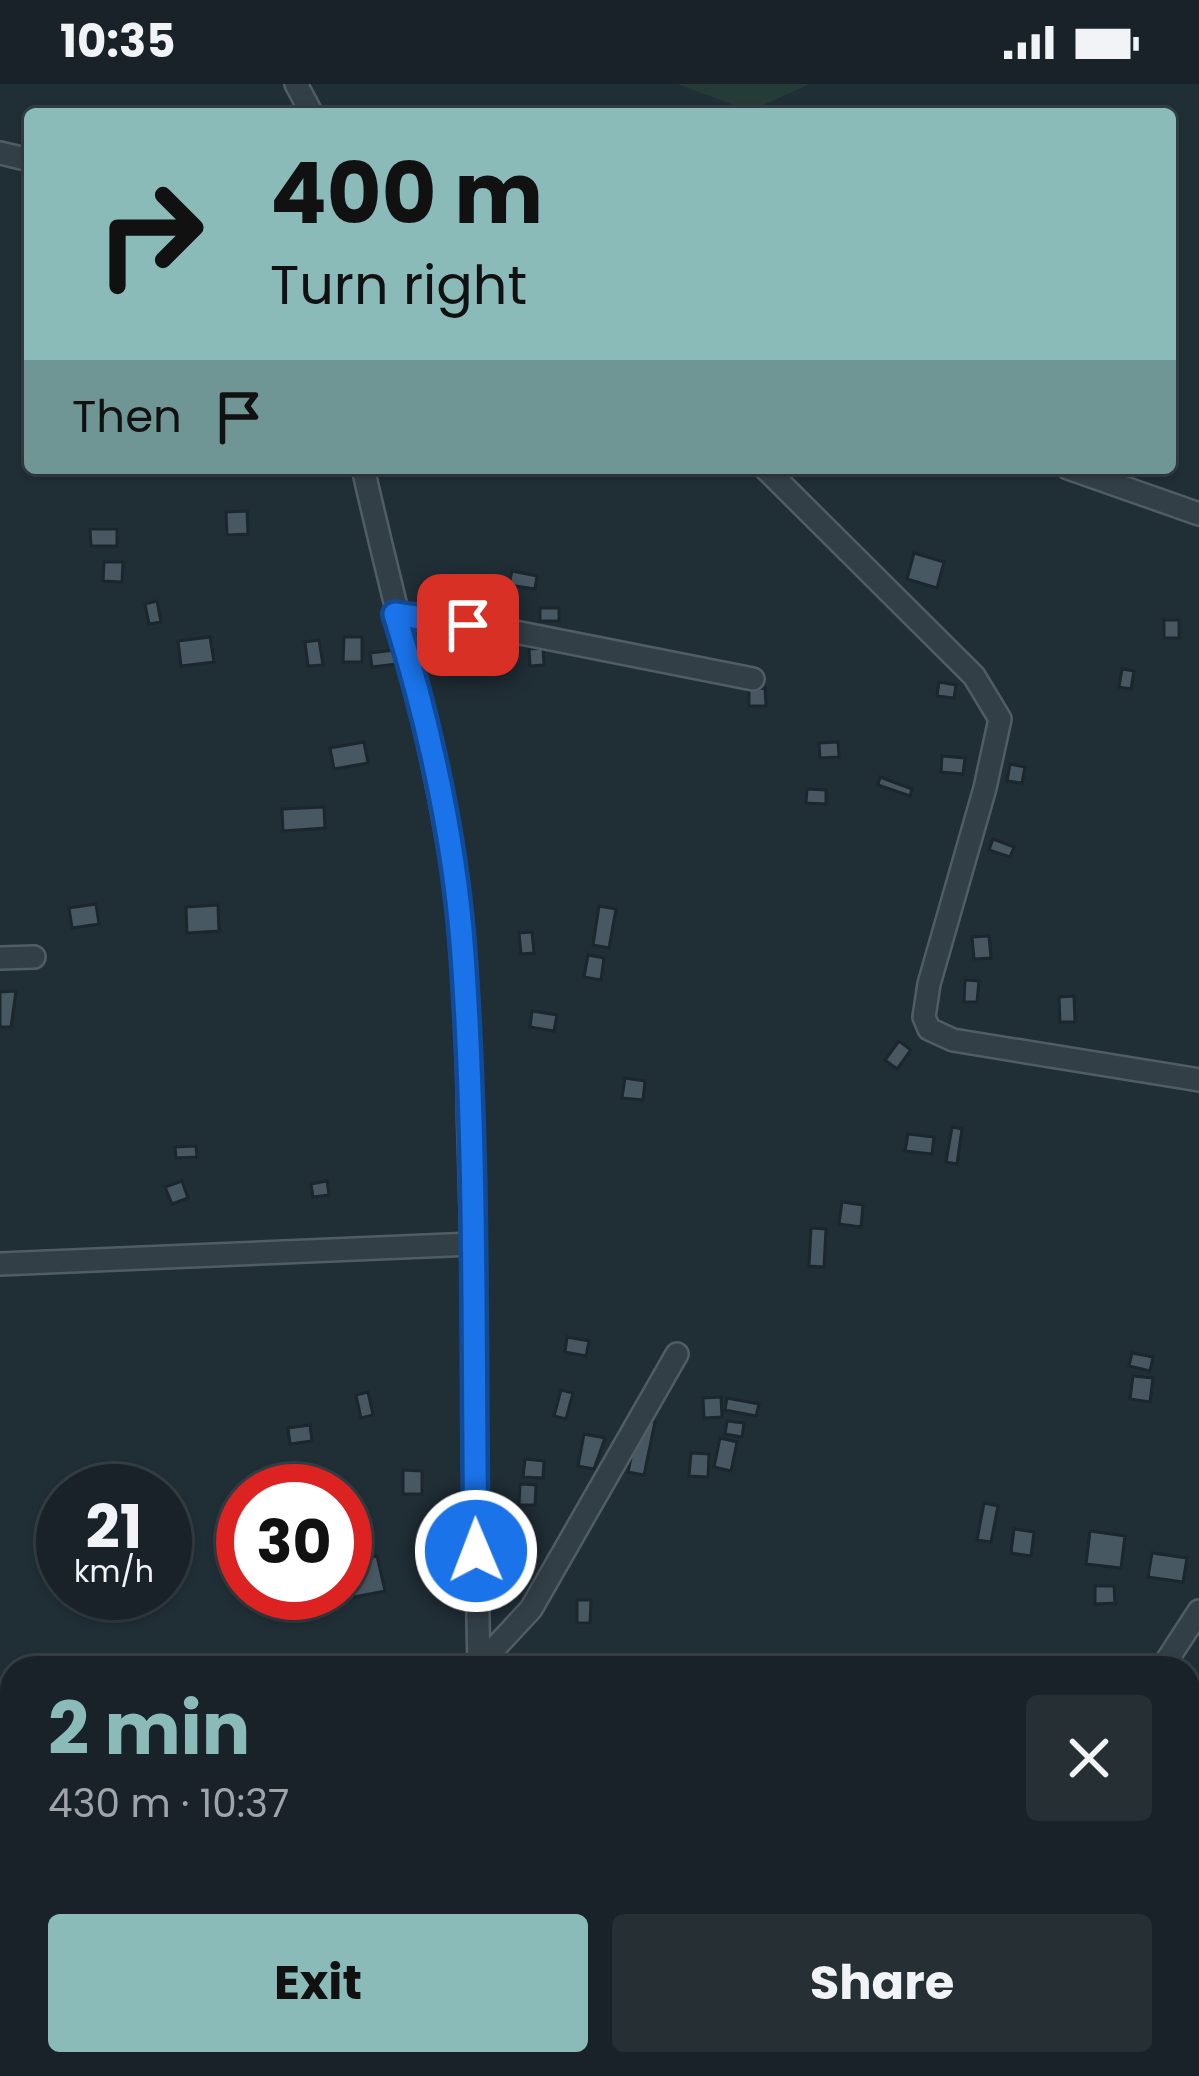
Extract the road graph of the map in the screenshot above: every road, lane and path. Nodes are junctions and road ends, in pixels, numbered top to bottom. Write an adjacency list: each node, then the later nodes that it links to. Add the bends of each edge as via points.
1 (364, 474): 5 (street)
2 (771, 474): 9 (street, via 974,676 1000,719 929,984 928,1029 953,1040)
3 (1085, 474): 4 (street)
4 (1199, 514)
5 (395, 614): 6 (street); 10 (street, via 444,808 463,952)
6 (753, 679)
7 (34, 957): 8 (street)
8 (0, 958)
9 (1199, 1080)
10 (473, 1244): 11 (street); 14 (street)
11 (0, 1264)
12 (677, 1354): 15 (street, via 530,1609)
13 (1199, 1611): 16 (street)
14 (478, 1656)
15 (487, 1656)
16 (1170, 1656)

